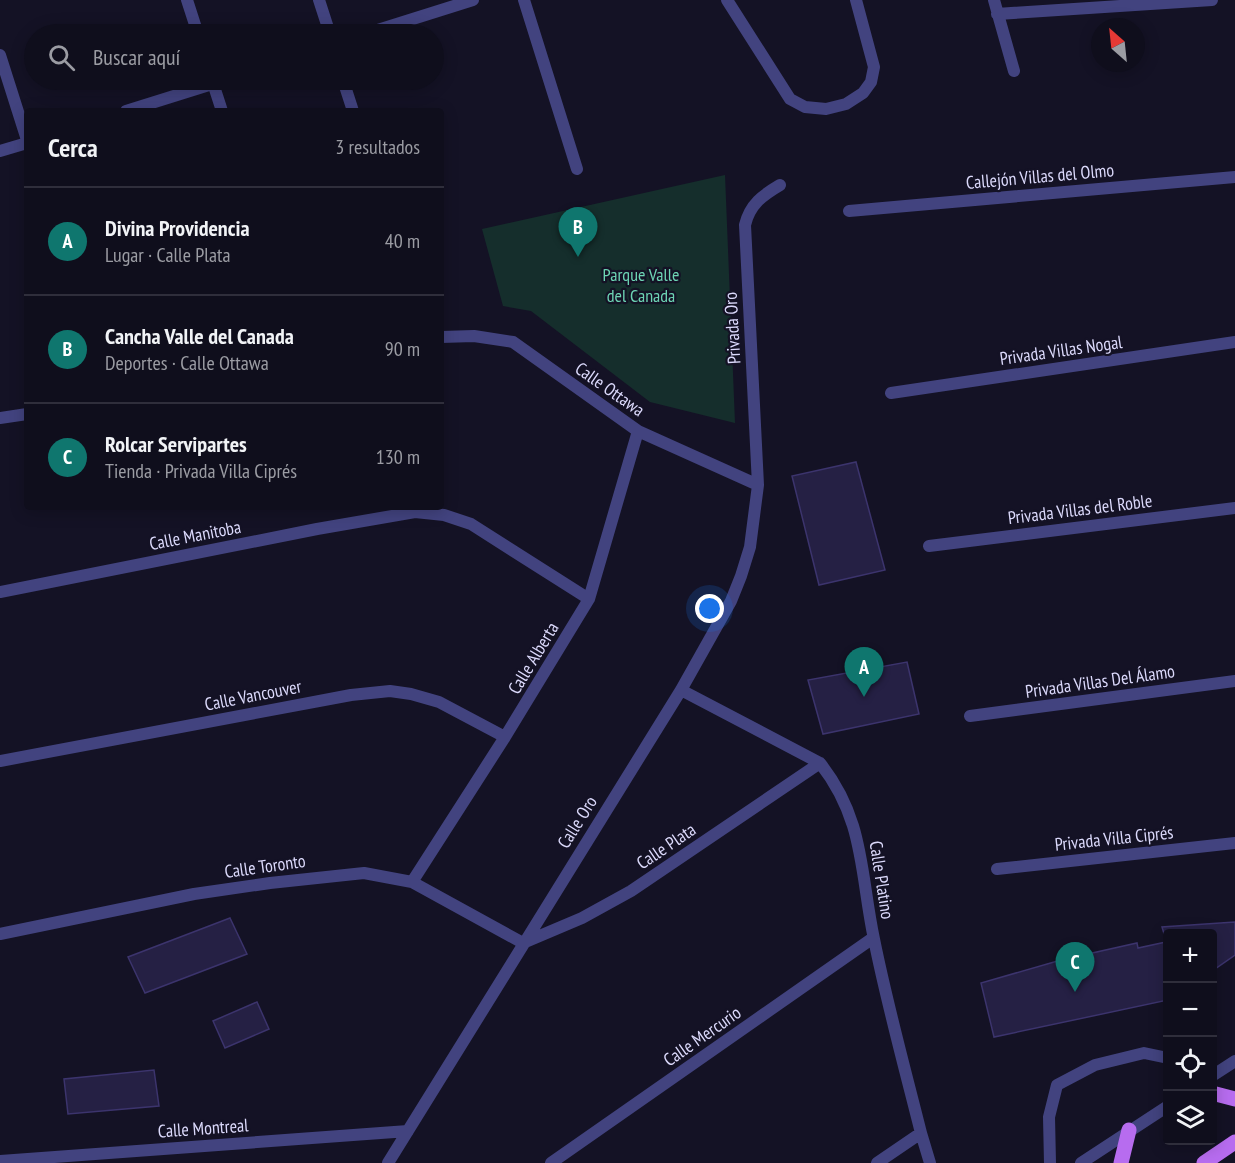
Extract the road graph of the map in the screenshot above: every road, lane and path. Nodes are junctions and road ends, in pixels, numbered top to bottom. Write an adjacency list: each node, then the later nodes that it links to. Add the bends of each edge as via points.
1 (188, 0): 10 (street)
2 (319, 0): 11 (street)
3 (473, 0): 12 (street)
4 (524, 0): 24 (street)
5 (727, 0): 6 (street, via 790,99 805,107 826,109 846,104 871,82 874,67)
6 (856, 0)
7 (994, 0): 9 (street)
8 (1212, 0): 9 (street)
9 (997, 14): 14 (street)
10 (195, 24)
11 (327, 24)
12 (397, 24)
13 (0, 55): 21 (street)
14 (1014, 71)
15 (190, 90): 18 (street)
16 (218, 90): 19 (street)
17 (346, 90): 20 (street)
18 (135, 108)
19 (222, 108)
20 (352, 108)
21 (24, 132)
22 (24, 143): 23 (street)
23 (0, 151)
24 (577, 169)
25 (1235, 177): 27 (street, Callejón Villas del Olmo)
26 (780, 185): 34 (street, Privada Oro, via 752,206 745,225)
27 (849, 211)
28 (444, 337): 33 (street, Calle Ottawa, via 474,336 513,342)
29 (1235, 342): 30 (street, Privada Villas Nogal)
30 (891, 393)
31 (24, 414): 32 (street)
32 (0, 418)
33 (638, 431): 34 (street, Calle Ottawa); 38 (street, Calle Alberta)
34 (759, 485): 40 (street, Calle Oro, via 750,547 741,576)
35 (1235, 508): 36 (street, Privada Villas del Roble)
36 (928, 546)
37 (0, 592): 38 (street, Calle Manitoba, via 416,512 444,515 471,524)
38 (590, 599): 42 (street, Calle Alberta)
39 (1235, 681): 41 (street, Privada Villas Del Álamo)
40 (681, 690): 44 (street, Calle Platino); 50 (street, Calle Oro)
41 (970, 716)
42 (505, 737): 43 (street, Calle Vancouver, via 438,702 390,691); 47 (street, Calle Alberta)
43 (0, 761)
44 (820, 763): 49 (street, Calle Platino, via 849,811 860,848); 50 (street, Calle Plata, via 631,891 582,918)
45 (1235, 843): 46 (street, Privada Villa Ciprés)
46 (997, 869)
47 (412, 882): 48 (street, Calle Toronto, via 364,873 270,883 194,894); 50 (street, Calle Toronto)
48 (0, 934)
49 (873, 938): 59 (street, Calle Platino); 63 (street, Calle Mercurio)
50 (523, 943): 58 (street, Calle Oro)
51 (1163, 1057): 66 (street, via 1144,1053 1095,1065 1057,1085 1049,1117)
52 (1235, 1061): 53 (street)
53 (1217, 1070)
54 (1217, 1094): 55 (main road)
55 (1235, 1099)
56 (1163, 1109): 57 (street)
57 (1129, 1130): 67 (street); 68 (main road)
58 (408, 1131): 61 (street, Calle Montreal); 62 (street, Calle Oro)
59 (921, 1133): 64 (street); 65 (street, Calle Platino)
60 (1235, 1142): 69 (main road)
61 (0, 1161)
62 (388, 1163)
63 (551, 1163)
64 (877, 1163)
65 (930, 1163)
66 (1050, 1163)
67 (1081, 1163)
68 (1121, 1163)
69 (1204, 1163)

